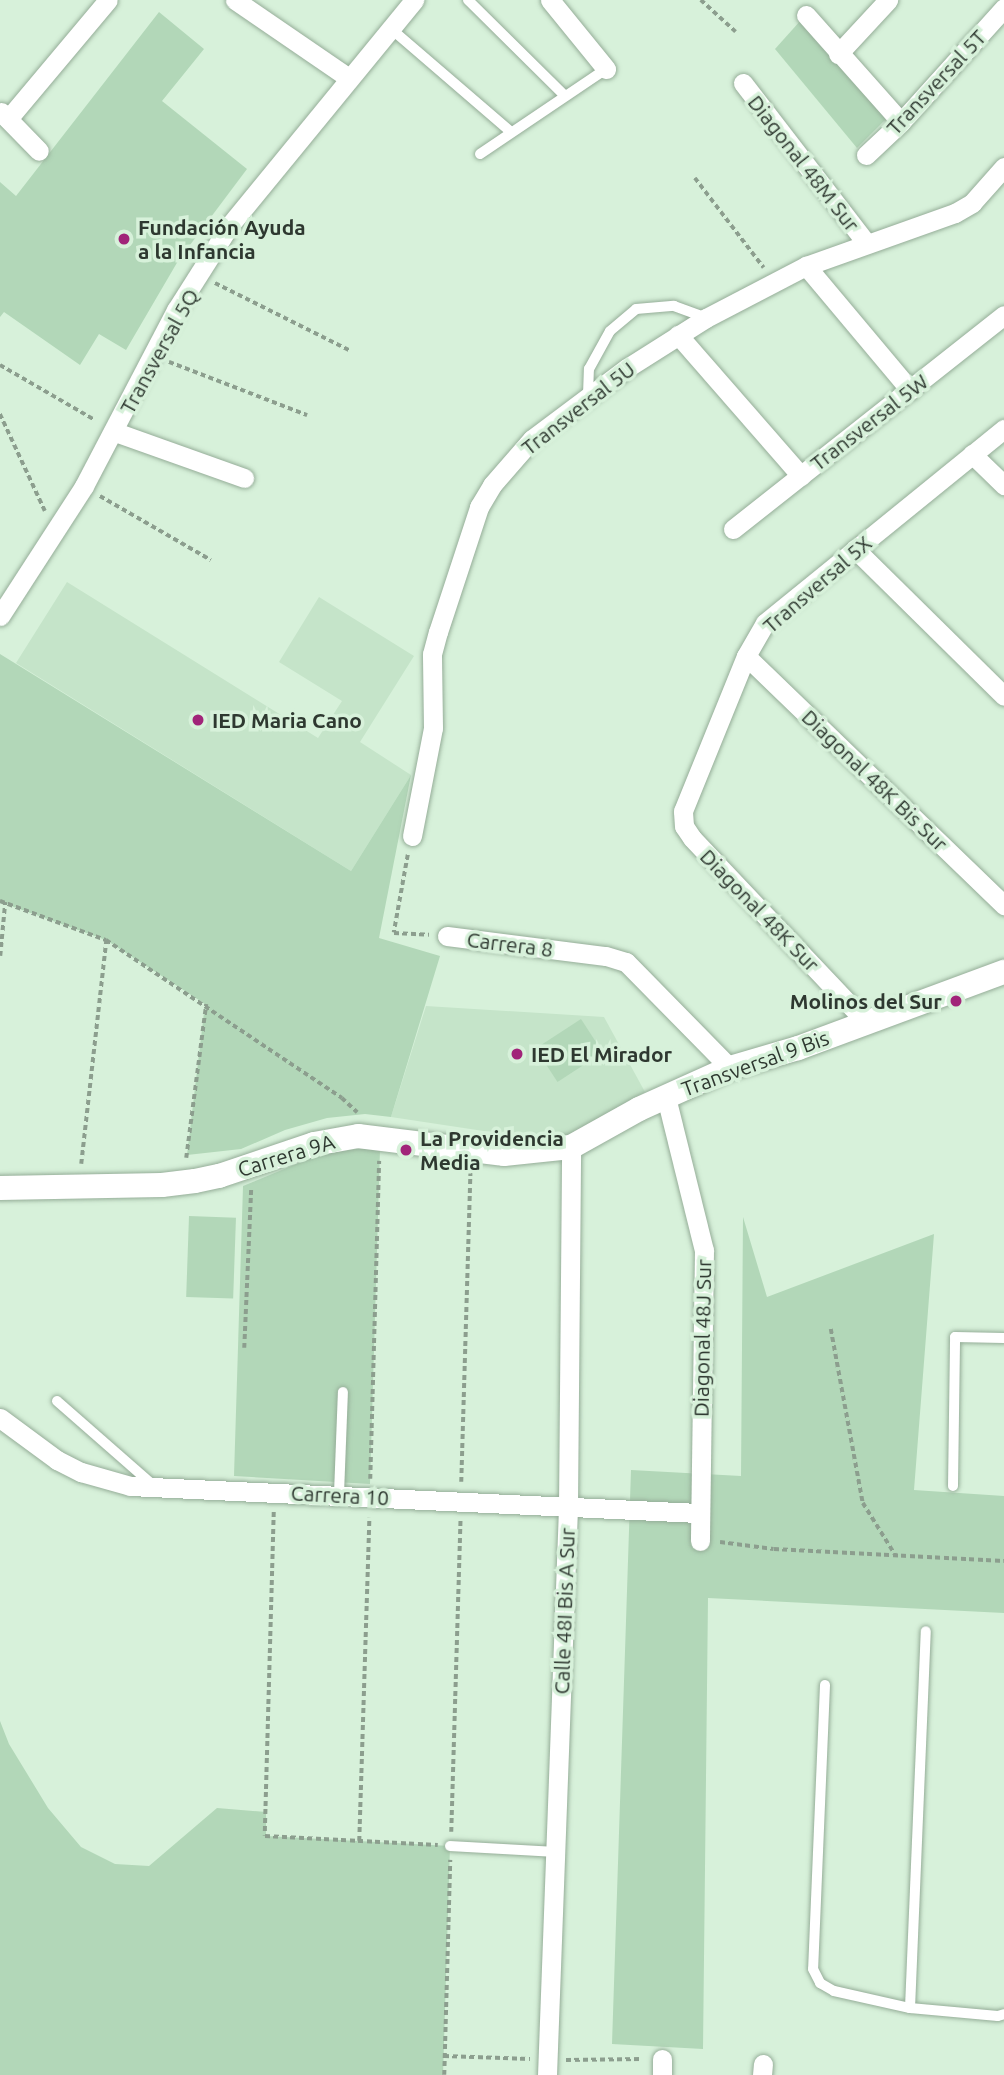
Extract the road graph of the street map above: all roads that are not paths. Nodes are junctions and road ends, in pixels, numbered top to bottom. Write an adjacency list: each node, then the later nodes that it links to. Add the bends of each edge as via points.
1 (108, 0): 15 (street)
2 (235, 0): 12 (street)
3 (468, 0): 14 (lane)
4 (550, 0): 11 (street)
5 (888, 0): 10 (street)
6 (407, 2): 9 (street, Transversal 5Q)
7 (1004, 8): 16 (street, Transversal 5T)
8 (806, 15): 10 (street)
9 (389, 27): 12 (street, Transversal 5Q); 17 (lane)
10 (838, 54): 16 (street)
11 (606, 69): 14 (lane)
12 (349, 78): 30 (street, Transversal 5Q, via 230,225 176,310)
13 (743, 83): 22 (street, Diagonal 48M Sur)
14 (565, 96): 17 (lane)
15 (4, 115): 18 (street)
16 (901, 122): 20 (street, Transversal 5T)
17 (510, 131): 19 (lane)
18 (39, 151)
19 (480, 153)
20 (866, 155)
21 (1004, 167): 22 (street, Transversal 5U, via 972,203 955,213)
22 (866, 243): 23 (street, Transversal 5U)
23 (806, 266): 25 (street, Transversal 5U); 27 (street)
24 (1004, 315): 27 (street, Transversal 5W)
25 (706, 318): 26 (street, Transversal 5U); 28 (lane, via 674,306 636,309 610,331 589,369)
26 (678, 335): 28 (street, Transversal 5U); 32 (street)
27 (910, 390): 32 (street, Transversal 5W)
28 (588, 396): 41 (street, Transversal 5U, via 532,439 479,507 432,654 433,728)
29 (1004, 429): 31 (street, Transversal 5X)
30 (115, 432): 33 (street); 37 (street, Transversal 5Q)
31 (972, 454): 34 (street); 36 (street, Transversal 5X)
32 (801, 476): 35 (street, Transversal 5W)
33 (244, 478)
34 (1004, 485)
35 (733, 529)
36 (855, 549): 38 (street, Transversal 5X, via 765,624); 39 (street)
37 (0, 616)
38 (746, 656): 40 (street, Transversal 5X, via 683,811); 42 (street, Diagonal 48K Bis Sur)
39 (1004, 696)
40 (684, 826): 45 (street, Diagonal 48K Sur)
41 (412, 836)
42 (1004, 905)
43 (447, 936): 46 (street, Carrera 8, via 626,962)
44 (1004, 972): 45 (street, Transversal 9 Bis)
45 (866, 1022): 46 (street, Transversal 9 Bis)
46 (730, 1068): 47 (street, Transversal 9 Bis)
47 (666, 1097): 48 (street, Transversal 9 Bis); 58 (street, Diagonal 48J Sur, via 704,1250)
48 (571, 1147): 49 (street, Carrera 9A, via 504,1154 358,1136 314,1144 240,1170 183,1183); 57 (street, Calle 48I Bis A Sur)
49 (0, 1188)
50 (1004, 1338): 54 (lane, via 955,1337)
51 (342, 1392): 56 (lane)
52 (57, 1401): 55 (lane)
53 (0, 1418): 55 (street, Carrera 10, via 81,1472)
54 (953, 1486)
55 (156, 1488): 56 (street, Carrera 10)
56 (339, 1494): 57 (street, Carrera 10)
57 (568, 1507): 58 (street, Carrera 10); 63 (street, Calle 48I Bis A Sur)
58 (698, 1513): 59 (street, Diagonal 48J Sur)
59 (699, 1541)
60 (926, 1631): 64 (lane)
61 (825, 1685): 64 (lane, via 813,1969 820,1983 834,1991)
62 (450, 1846): 63 (lane)
63 (555, 1852): 66 (street, Calle 48I Bis A Sur)
64 (910, 2008): 65 (lane)
65 (1004, 2014)
66 (548, 2075)

